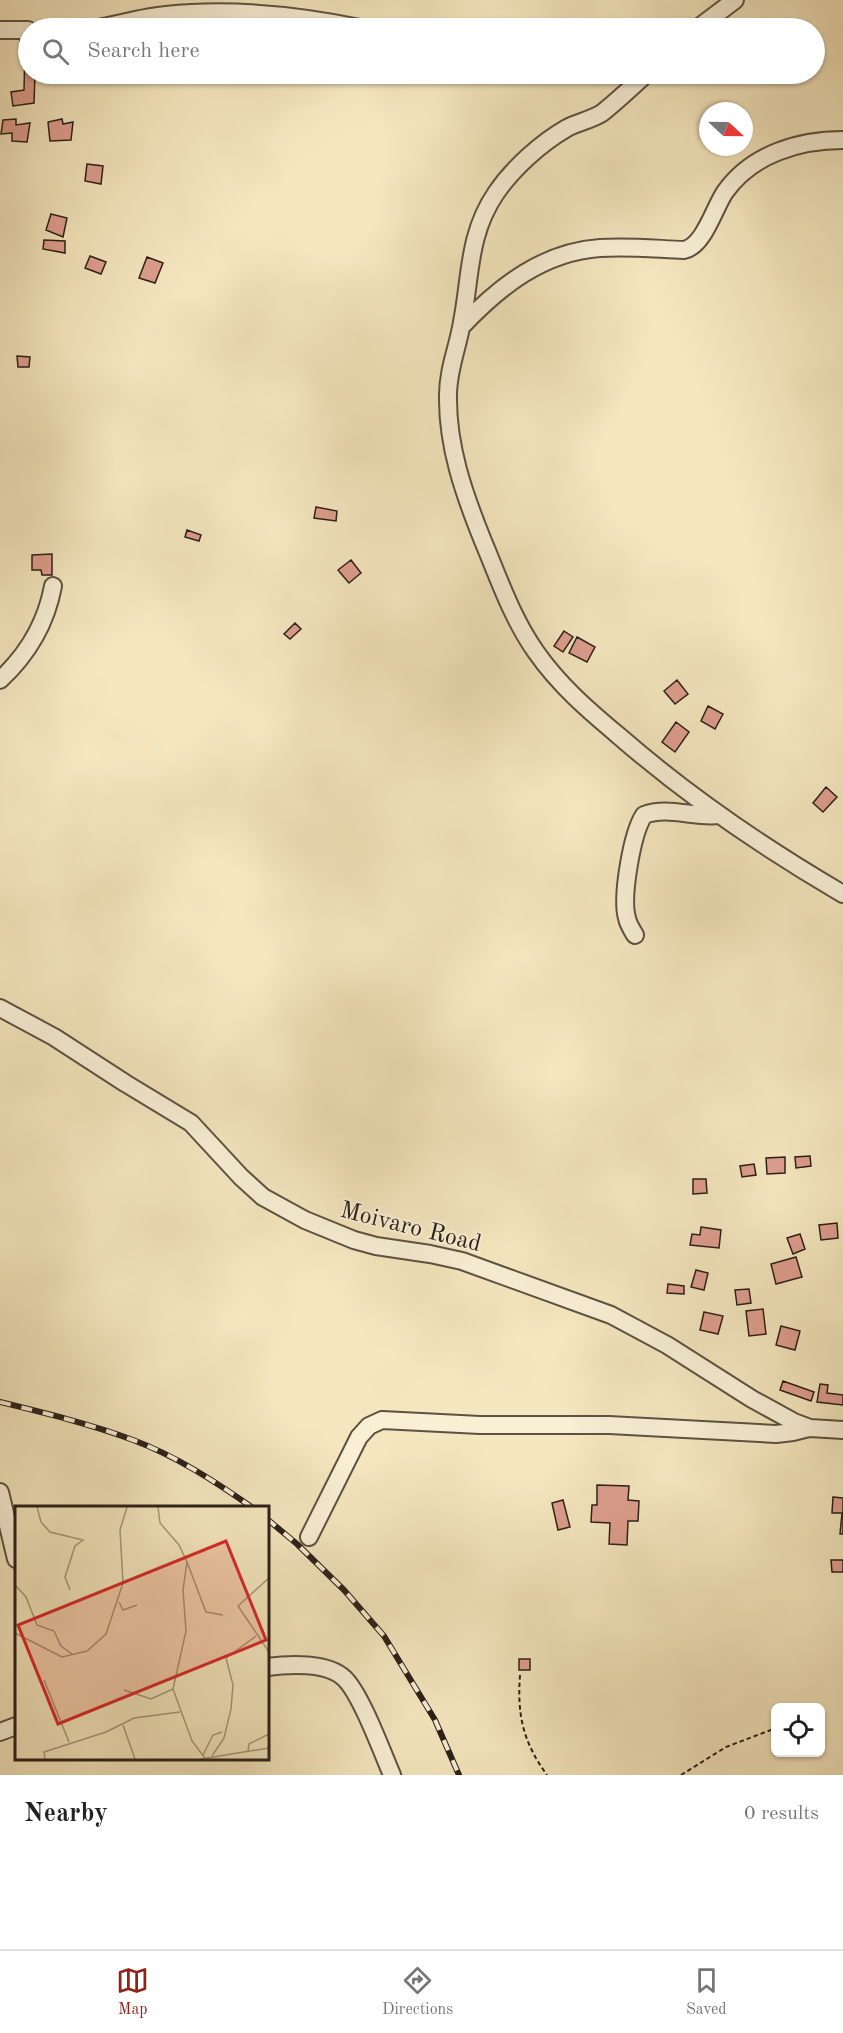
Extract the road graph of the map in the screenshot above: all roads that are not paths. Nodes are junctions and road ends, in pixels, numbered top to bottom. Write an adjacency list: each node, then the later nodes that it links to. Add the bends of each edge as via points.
1 (735, 0): 4 (street)
2 (150, 18): 3 (street, via 243,12)
3 (302, 18)
4 (711, 18)
5 (0, 30): 6 (street)
6 (18, 30)
7 (635, 84): 9 (street, via 599,115 568,128 544,146 496,193 476,231)
8 (843, 140): 9 (street, via 791,147 754,164 726,190 693,248 603,248 563,255 516,278)
9 (462, 326): 12 (street, via 450,375 448,429 468,503 518,626 572,697 656,769)
10 (53, 586): 11 (street, via 40,628)
11 (0, 680)
12 (719, 815): 13 (street); 14 (street, via 655,810 644,815 633,841 627,887 626,917)
13 (843, 894)
14 (635, 935)
15 (0, 1008): 16 (street, Moivaro Road, via 54,1037 191,1123 263,1197 305,1220 376,1246 462,1261 611,1315 775,1413)
16 (810, 1428): 17 (street, Moivaro Road); 19 (street, via 776,1434 609,1425 382,1420 359,1437)
17 (843, 1430)
18 (0, 1492): 20 (street)
19 (309, 1537)
20 (15, 1555)
21 (268, 1667): 24 (street, via 322,1668 346,1679 360,1701)
22 (15, 1726): 23 (street)
23 (0, 1732)
24 (392, 1775)

